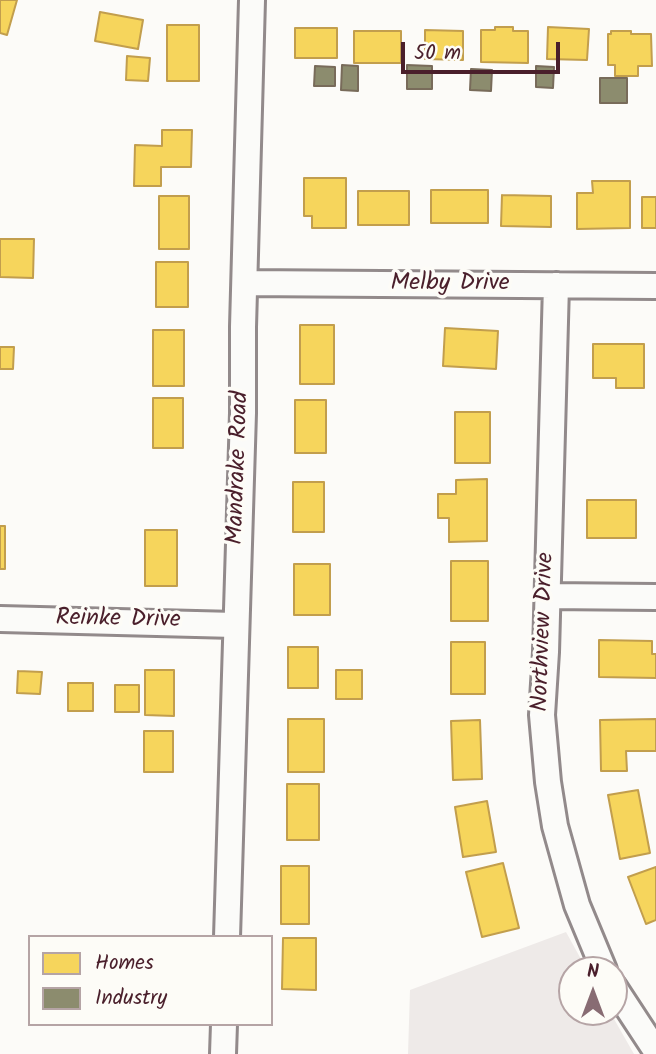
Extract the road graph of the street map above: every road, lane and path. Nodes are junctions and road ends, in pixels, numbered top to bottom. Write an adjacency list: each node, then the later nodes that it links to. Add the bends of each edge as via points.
1 (252, 0): 2 (street, Mandrake Road)
2 (245, 283): 3 (street, Melby Drive); 8 (street, Mandrake Road)
3 (556, 285): 4 (street, Melby Drive); 5 (street, Northview Drive)
4 (656, 286)
5 (547, 596): 6 (street); 10 (street, Northview Drive, via 542,715 548,782 577,905)
6 (656, 597)
7 (0, 619): 8 (street, Reinke Drive)
8 (235, 625): 9 (street, Mandrake Road)
9 (227, 935)
10 (598, 956)
11 (628, 1008): 13 (street)
12 (224, 1026): 14 (street)
13 (656, 1051)
14 (223, 1054)

